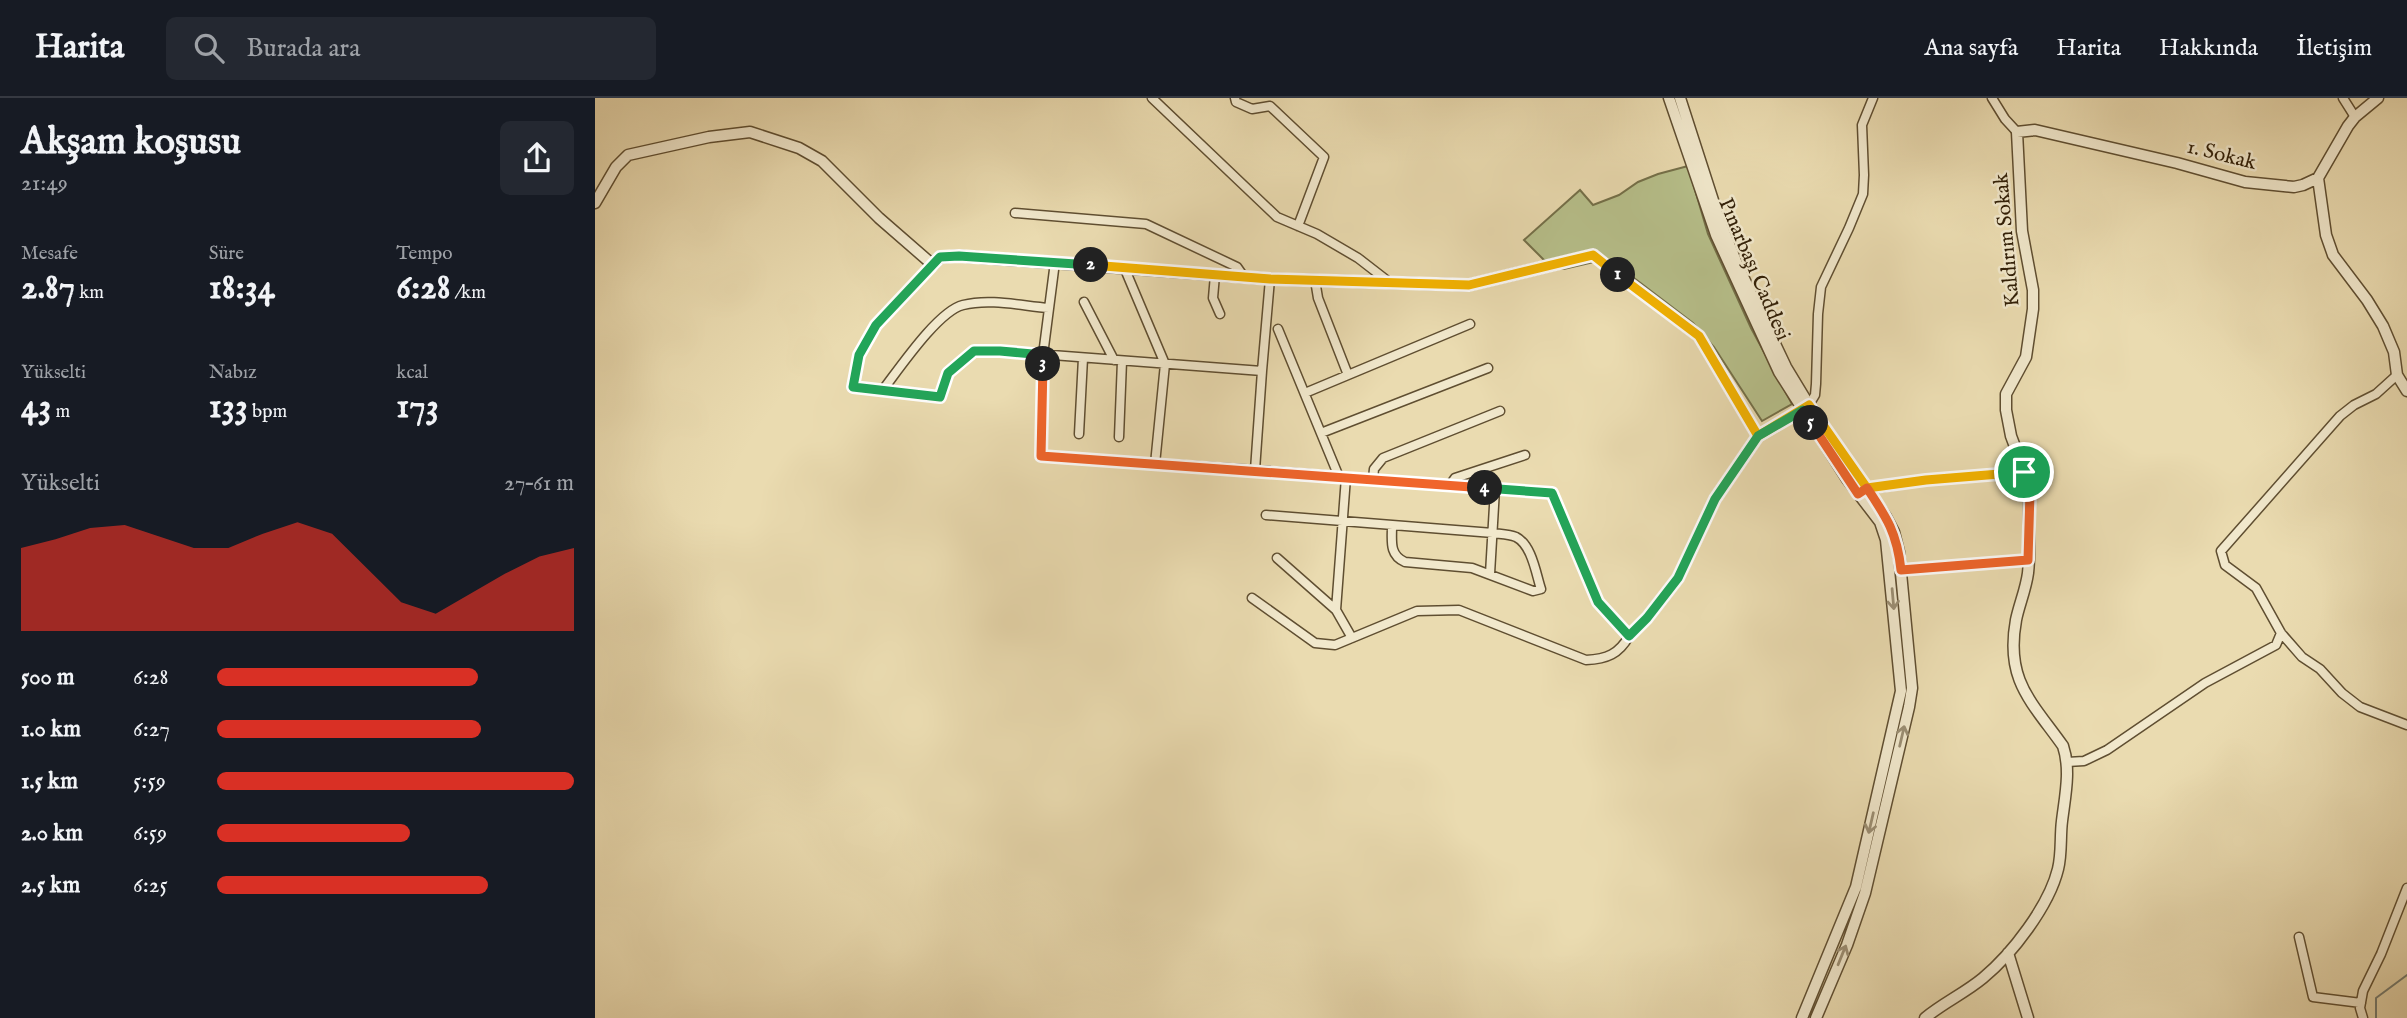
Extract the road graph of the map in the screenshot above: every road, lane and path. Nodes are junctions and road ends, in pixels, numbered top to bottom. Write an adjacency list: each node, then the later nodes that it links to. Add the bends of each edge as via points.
1 (1152, 98): 14 (street, via 1277,218)
2 (1235, 98): 14 (street, via 1252,109 1269,106 1324,157)
3 (1669, 98): 39 (street, Pınarbaşı Caddesi, via 1716,235 1779,372)
4 (1680, 98): 39 (street, via 1720,222)
5 (1873, 98): 39 (street, via 1862,125 1863,194 1821,288 1817,384)
6 (1992, 98): 10 (street)
7 (2343, 98): 9 (street)
8 (2378, 98): 9 (street)
9 (2355, 117): 11 (street)
10 (2017, 132): 11 (street, 1. Sokak, via 2035,130 2257,184 2294,187); 48 (street, Kaldırım Sokak, via 2022,231 2033,309 2026,357 2006,394 2011,436)
11 (2318, 178): 35 (street, via 2333,256 2383,326)
12 (595, 203): 16 (street, via 628,155 750,132 822,161)
13 (1015, 213): 19 (street, via 1146,224 1237,267)
14 (1298, 226): 22 (street, via 1358,258)
15 (1055, 262): 16 (street, via 959,256 940,257); 17 (street); 24 (street)
16 (933, 265): 36 (street, via 876,325 859,355 853,387)
17 (1124, 267): 18 (street); 31 (street)
18 (1215, 275): 19 (street); 25 (street, via 1213,298)
19 (1244, 277): 20 (street)
20 (1270, 279): 21 (street); 33 (street)
21 (1315, 280): 22 (street); 34 (street)
22 (1389, 282): 43 (street, via 1469,285 1593,255 1699,336)
23 (1084, 302): 30 (street)
24 (1049, 308): 28 (street); 36 (street, via 995,303 951,310)
25 (1220, 314)
26 (1470, 324): 34 (street)
27 (1278, 329): 38 (street)
28 (1044, 355): 29 (street); 36 (street, via 974,351 948,373 940,397); 46 (street, via 1041,456)
29 (1083, 358): 30 (street); 41 (street)
30 (1118, 361): 31 (street); 44 (street)
31 (1165, 364): 33 (street); 46 (street)
32 (1489, 368): 42 (street)
33 (1262, 370): 47 (street)
34 (1348, 375): 38 (street)
35 (2397, 375): 37 (street); 64 (street, via 2340,416 2221,551 2225,565 2256,588)
36 (882, 391)
37 (2407, 391)
38 (1305, 393): 42 (street)
39 (1806, 407): 43 (street); 53 (street)
40 (1500, 411): 50 (street, via 1384,458 1374,469)
41 (1079, 433)
42 (1321, 433): 49 (street)
43 (1758, 436): 65 (street, via 1715,499 1678,578)
44 (1119, 438)
45 (1525, 456): 51 (street, via 1455,478)
46 (1155, 464): 47 (street)
47 (1255, 470): 49 (street)
48 (2024, 472): 53 (street, via 1926,480); 59 (street, Kaldırım Sokak, via 2030,492)
49 (1343, 477): 50 (street); 55 (street)
50 (1373, 480): 51 (street)
51 (1450, 485): 52 (street)
52 (1495, 489): 57 (street); 65 (street, via 1552,493 1598,602)
53 (1863, 491): 60 (street, via 1894,532); 73 (street, one-way to 73, via 1887,540 1901,691 1856,887)
54 (1266, 516): 55 (street)
55 (1343, 523): 56 (street); 63 (street)
56 (1392, 526): 57 (street); 61 (street, via 1392,550 1405,562)
57 (1493, 533): 61 (street); 61 (street, via 1521,541 1531,555 1541,589 1533,591)
58 (1277, 558): 63 (street)
59 (2028, 560): 60 (street); 68 (street, Kaldırım Sokak, via 2013,663 2022,688 2063,746)
60 (1901, 570): 74 (street, one-way to 60, via 1865,893 1909,708 1912,690)
61 (1490, 574)
62 (1252, 598): 66 (street, via 1315,643 1335,645)
63 (1336, 610): 66 (street)
64 (2281, 633): 67 (street, via 2350,700); 68 (street, via 2276,645 2205,683 2106,750 2084,761)
65 (1629, 636): 66 (street, via 1621,649 1602,659 1586,660 1459,610 1438,609 1417,611)
66 (1352, 638)
67 (2407, 724)
68 (2067, 762): 71 (street, via 2057,871 2037,914)
69 (2407, 888): 72 (street)
70 (2299, 937): 72 (street, via 2313,997)
71 (2008, 953): 75 (street, via 1982,979); 76 (street)
72 (2361, 1003): 77 (street)
73 (1802, 1018)
74 (1816, 1018)
75 (1925, 1018)
76 (2028, 1018)
77 (2363, 1018)

